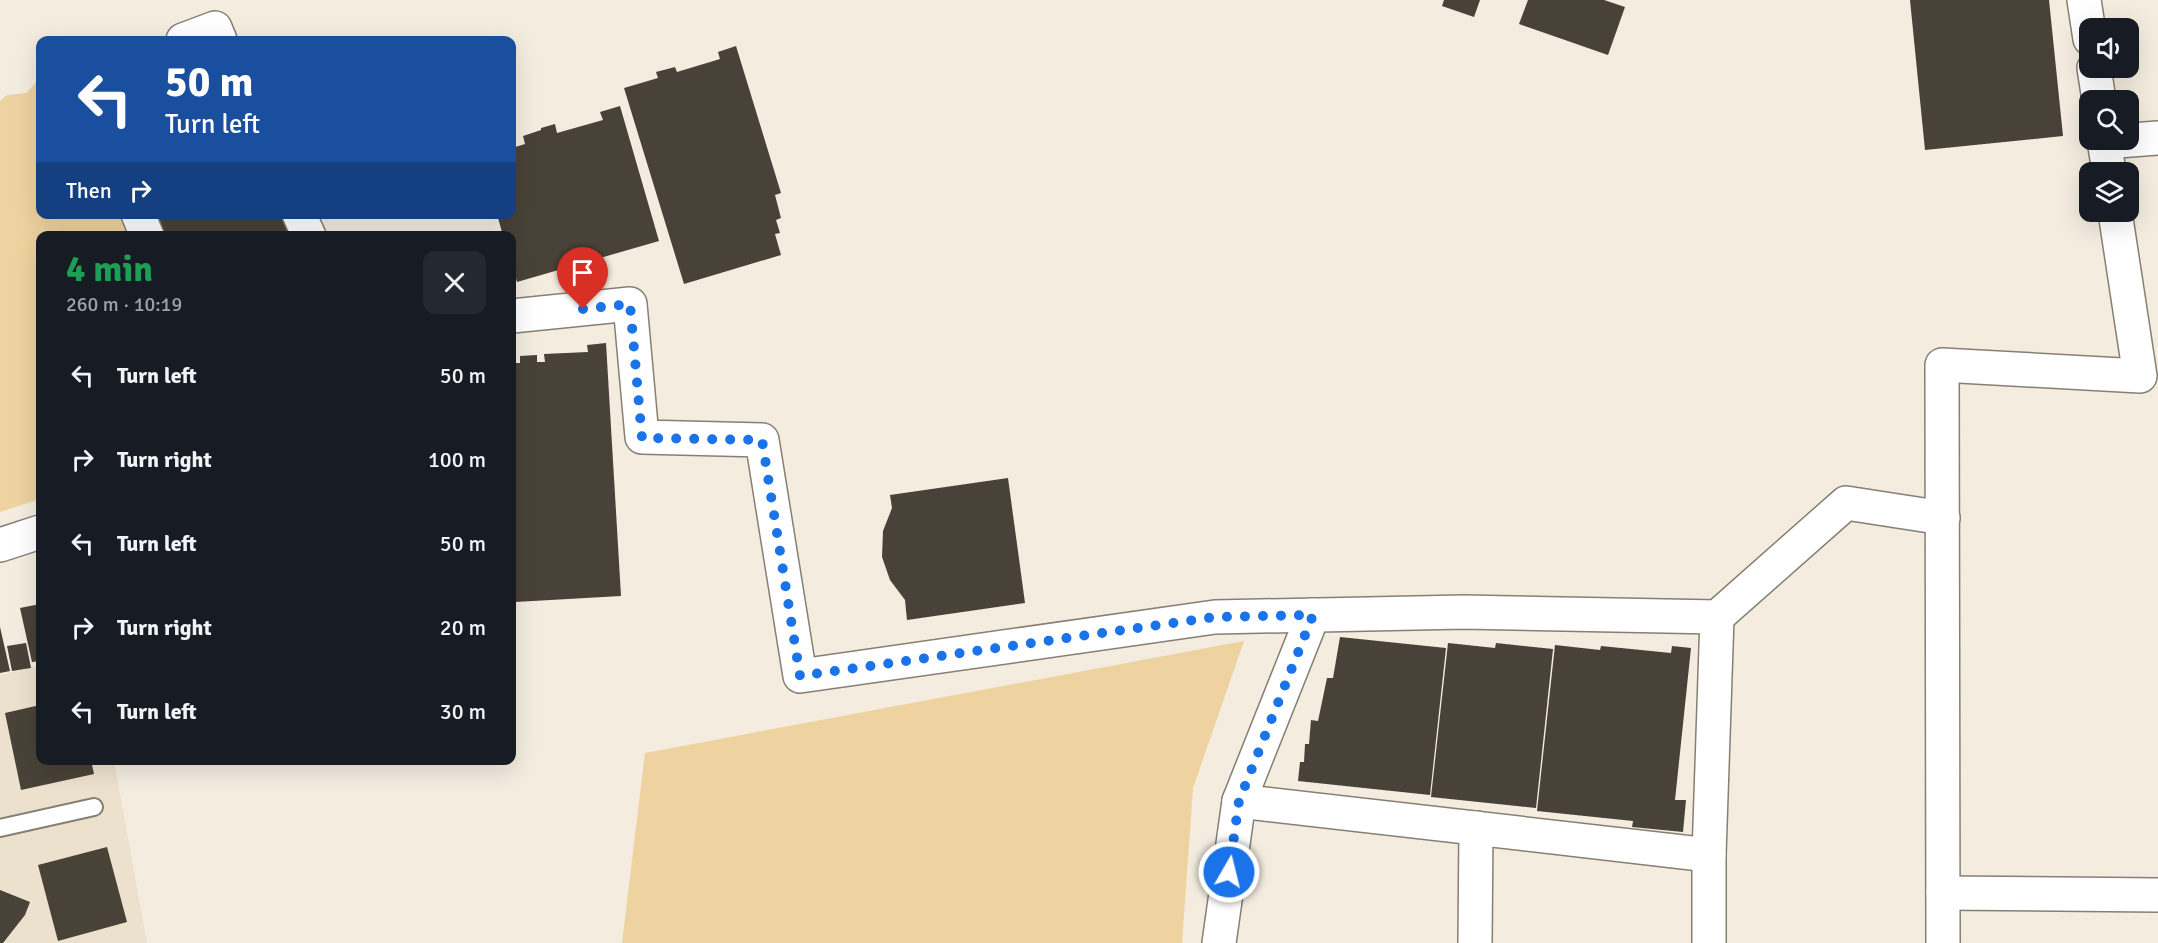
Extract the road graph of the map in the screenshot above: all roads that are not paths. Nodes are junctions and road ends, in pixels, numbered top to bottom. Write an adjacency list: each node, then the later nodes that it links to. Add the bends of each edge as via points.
1 (2084, 0): 2 (street)
2 (2087, 18)
3 (194, 36): 4 (street, via 215,28)
4 (218, 36)
5 (2158, 138): 6 (street)
6 (2106, 151)
7 (2117, 222): 9 (street, via 2140,376 1942,364)
8 (516, 316): 12 (street, via 630,304 642,438 762,440 800,676 1215,617)
9 (1943, 518): 13 (street, via 1846,503); 19 (street)
10 (36, 533): 11 (street)
11 (0, 545)
12 (1313, 615): 13 (street, via 1464,612); 14 (street)
13 (1718, 617): 18 (street)
14 (1239, 801): 17 (street); 21 (street)
15 (94, 807): 16 (lane)
16 (0, 828)
17 (1476, 828): 18 (street); 22 (street)
18 (1709, 855): 23 (street)
19 (1943, 893): 20 (street); 24 (street)
20 (2158, 894)
21 (1219, 943)
22 (1475, 943)
23 (1709, 943)
24 (1943, 943)

